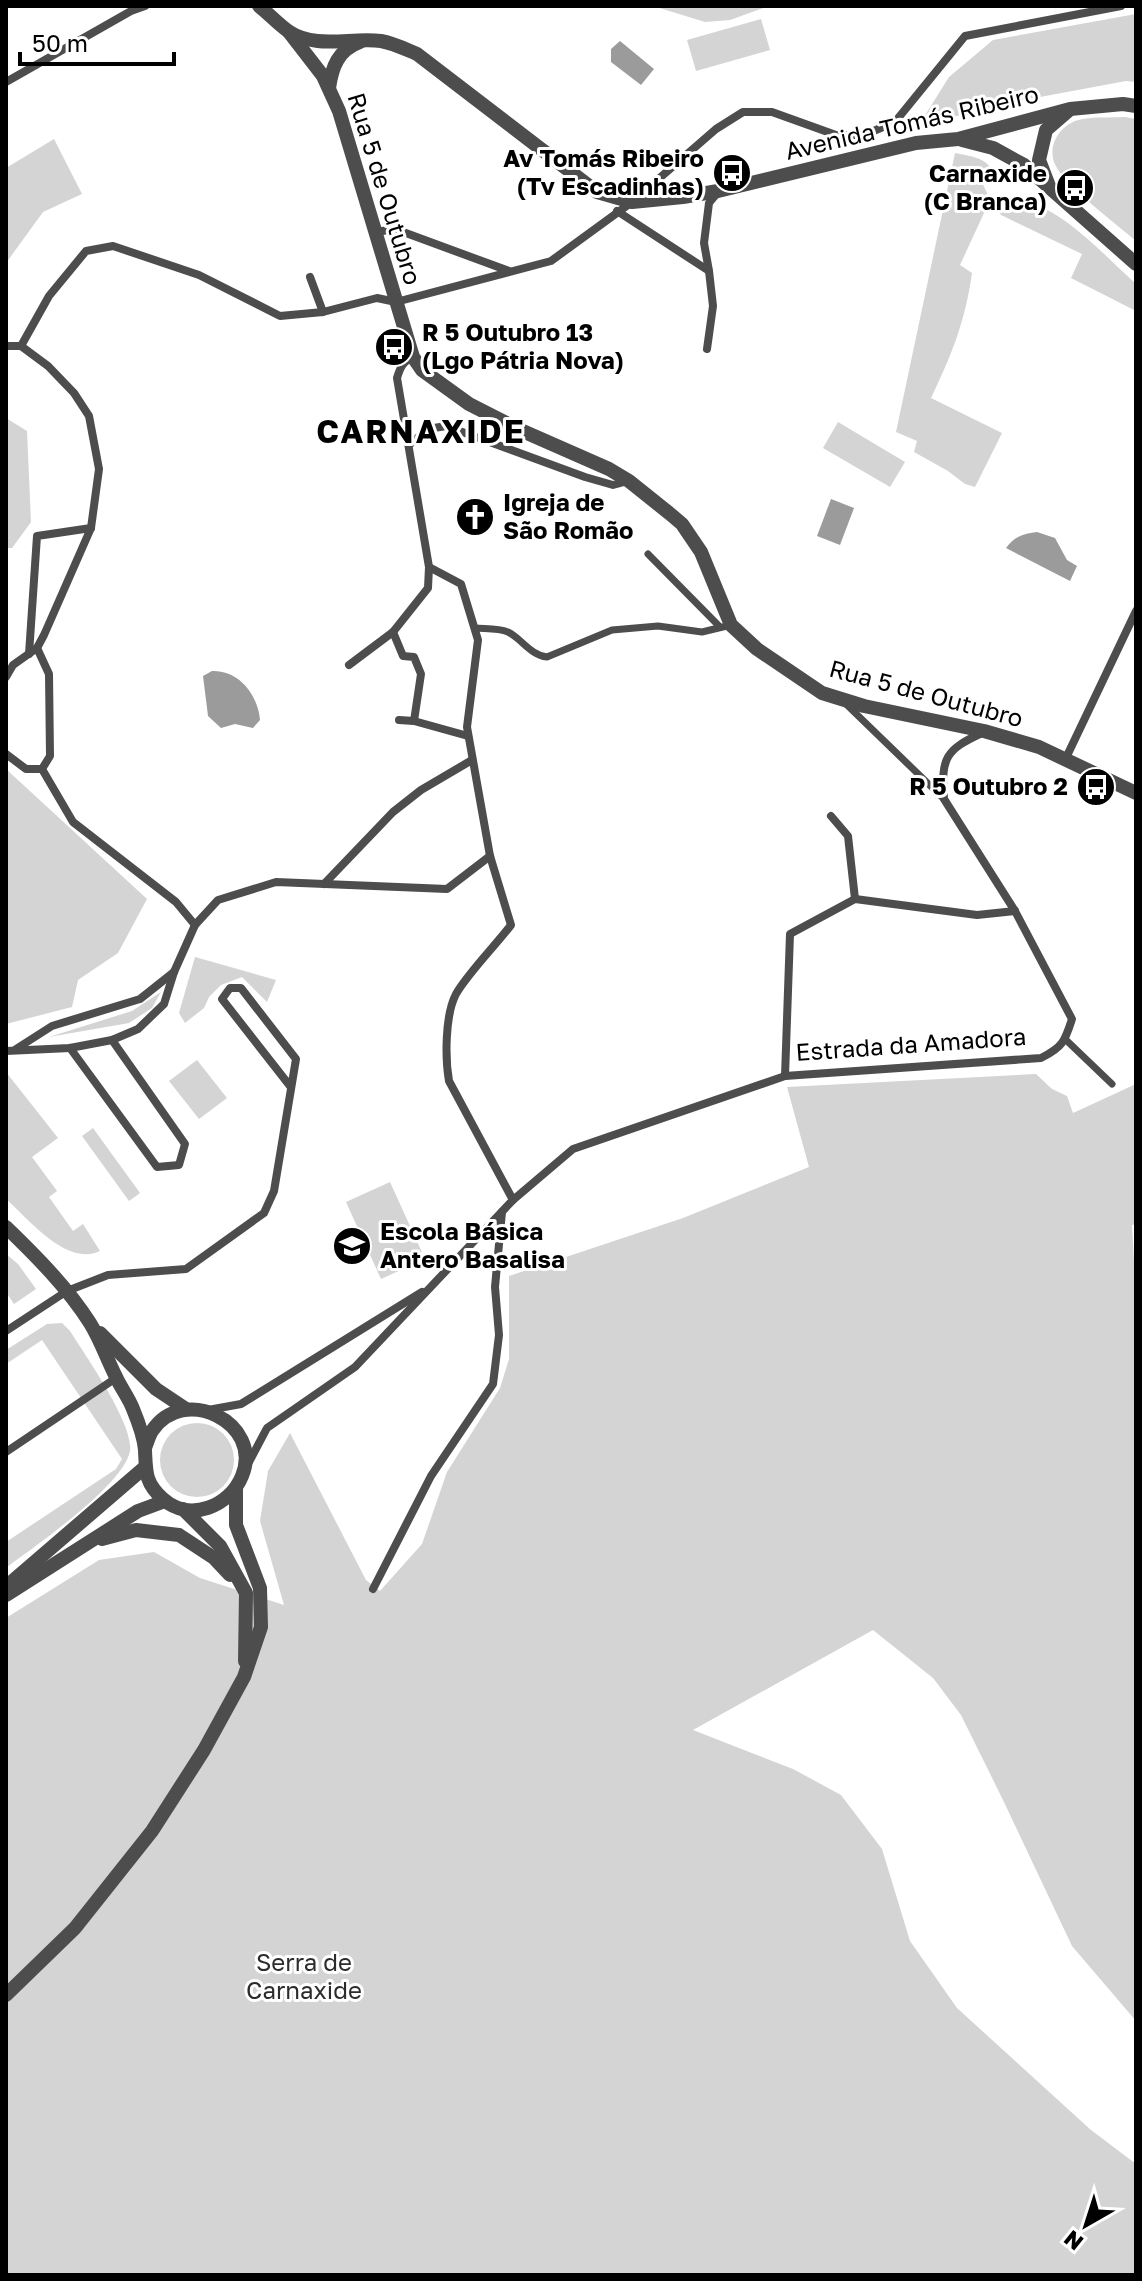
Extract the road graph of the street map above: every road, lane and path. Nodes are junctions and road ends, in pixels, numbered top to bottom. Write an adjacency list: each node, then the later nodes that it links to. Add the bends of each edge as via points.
1 (145, 6): 4 (street)
2 (259, 6): 5 (street, Avenida Tomás Ribeiro)
3 (1121, 6): 14 (street, via 965,36 895,122 864,135 836,135 772,112 743,112)
4 (133, 8): 7 (street)
5 (289, 32): 6 (street, Avenida Tomás Ribeiro, via 318,42); 8 (street, Rua 5 de Outubro)
6 (366, 40): 8 (street, via 353,44 337,60); 14 (street, Avenida Tomás Ribeiro, via 386,41 417,54 597,192)
7 (6, 82)
8 (329, 88): 16 (street, Rua 5 de Outubro)
9 (1136, 106): 10 (street, Avenida Tomás Ribeiro)
10 (1070, 109): 11 (street, Avenida Tomás Ribeiro); 12 (street, via 1046,130 1039,160)
11 (958, 139): 12 (street, via 993,148 1024,165); 13 (street, Avenida Tomás Ribeiro, via 916,143)
12 (1050, 190): 17 (street)
13 (718, 191): 14 (street, Avenida Tomás Ribeiro); 19 (street, via 709,203 704,243)
14 (632, 202): 15 (street)
15 (617, 211): 18 (street, via 551,261); 19 (street)
16 (376, 232): 18 (street, via 395,229); 21 (street, Rua 5 de Outubro)
17 (1136, 264)
18 (510, 271): 21 (street)
19 (709, 271): 25 (street, via 713,306)
20 (310, 277): 22 (street)
21 (396, 302): 22 (street, via 377,298); 26 (street, Rua 5 de Outubro)
22 (323, 312): 24 (street, via 280,316 199,275 113,246 86,251 49,296)
23 (6, 346): 24 (street)
24 (21, 346): 29 (street, via 48,366 89,416 99,469)
25 (707, 349)
26 (413, 357): 27 (street, via 397,378); 28 (street, Rua 5 de Outubro, via 422,370 469,404)
27 (409, 445): 28 (street, via 428,429 446,426 585,477 613,485); 31 (street)
28 (629, 481): 33 (street, Rua 5 de Outubro, via 682,524 701,552)
29 (91, 528): 36 (street); 36 (street, via 37,536)
30 (648, 554): 33 (street)
31 (429, 567): 34 (street, via 461,584); 35 (street, via 428,588)
32 (1136, 611): 46 (street)
33 (725, 626): 34 (street, via 702,632 658,626 612,630 547,657 538,656 511,633); 39 (street, Rua 5 de Outubro, via 787,671)
34 (475, 628): 43 (street)
35 (393, 632): 37 (street); 41 (street, via 403,656 414,657 421,674)
36 (33, 651): 38 (street); 47 (street, via 49,674 50,756)
37 (349, 665)
38 (6, 677)
39 (841, 699): 42 (street, Rua 5 de Outubro); 49 (street)
40 (399, 720): 41 (street)
41 (414, 721): 43 (street)
42 (984, 731): 46 (street, Rua 5 de Outubro); 49 (street, via 959,744 946,761)
43 (468, 736): 45 (street)
44 (6, 754): 47 (street, via 26,769)
45 (472, 760): 51 (street); 52 (street, via 393,812)
46 (1065, 760): 48 (street, Rua 5 de Outubro)
47 (42, 769): 55 (street, via 73,822 176,902)
48 (1136, 793)
49 (944, 799): 54 (street)
50 (831, 816): 53 (street, via 848,836)
51 (490, 856): 52 (street, via 447,889); 64 (street, via 511,925 457,992 446,1062 449,1081)
52 (324, 884): 55 (street, via 276,882 233,895 218,900)
53 (855, 899): 54 (street, via 977,915); 61 (street, via 790,934)
54 (1015, 911): 57 (street, via 1072,1019)
55 (195, 925): 56 (street)
56 (174, 972): 58 (street, via 164,1004 138,1029); 60 (street, via 140,999 52,1026)
57 (1065, 1039): 61 (street, Estrada da Amadora, via 1058,1050 1041,1058); 62 (street)
58 (112, 1040): 59 (street); 59 (street, via 185,1144 179,1165 157,1167)
59 (70, 1048): 60 (street)
60 (10, 1050)
61 (785, 1076): 64 (street, Estrada da Amadora, via 573,1149)
62 (1112, 1084)
63 (290, 1086): 63 (street, via 296,1059 241,988 230,988 222,999); 68 (street, via 274,1191 264,1213 186,1269 108,1275)
64 (513, 1200): 65 (street, Estrada da Amadora)
65 (502, 1212): 67 (street, Estrada da Amadora); 83 (street, via 493,1384 431,1476)
66 (6, 1227): 68 (street)
67 (436, 1283): 73 (street, Estrada da Amadora, via 241,1404); 77 (street, Estrada da Amadora, via 355,1367 267,1428)
68 (67, 1291): 69 (street); 70 (street)
69 (91, 1325): 71 (street); 72 (street, via 156,1389)
70 (6, 1331)
71 (116, 1378): 74 (street); 75 (street)
72 (186, 1409): 73 (street); 74 (street, via 153,1430)
73 (206, 1410): 77 (street, via 224,1418 238,1433 245,1452)
74 (145, 1448): 76 (street)
75 (6, 1452)
76 (144, 1468): 79 (street); 82 (street)
77 (244, 1472): 78 (street)
78 (236, 1489): 80 (street, via 203,1510); 86 (street, via 236,1525 260,1588 261,1627)
79 (165, 1501): 80 (street); 81 (street, via 138,1511)
80 (183, 1509): 84 (street, via 220,1546)
81 (87, 1544): 84 (street, via 136,1530 179,1535 214,1558); 85 (street)
82 (6, 1587)
83 (373, 1589)
84 (246, 1593): 86 (street)
85 (6, 1595)
86 (244, 1677): 87 (street, via 152,1831 75,1928)
87 (6, 1995)

